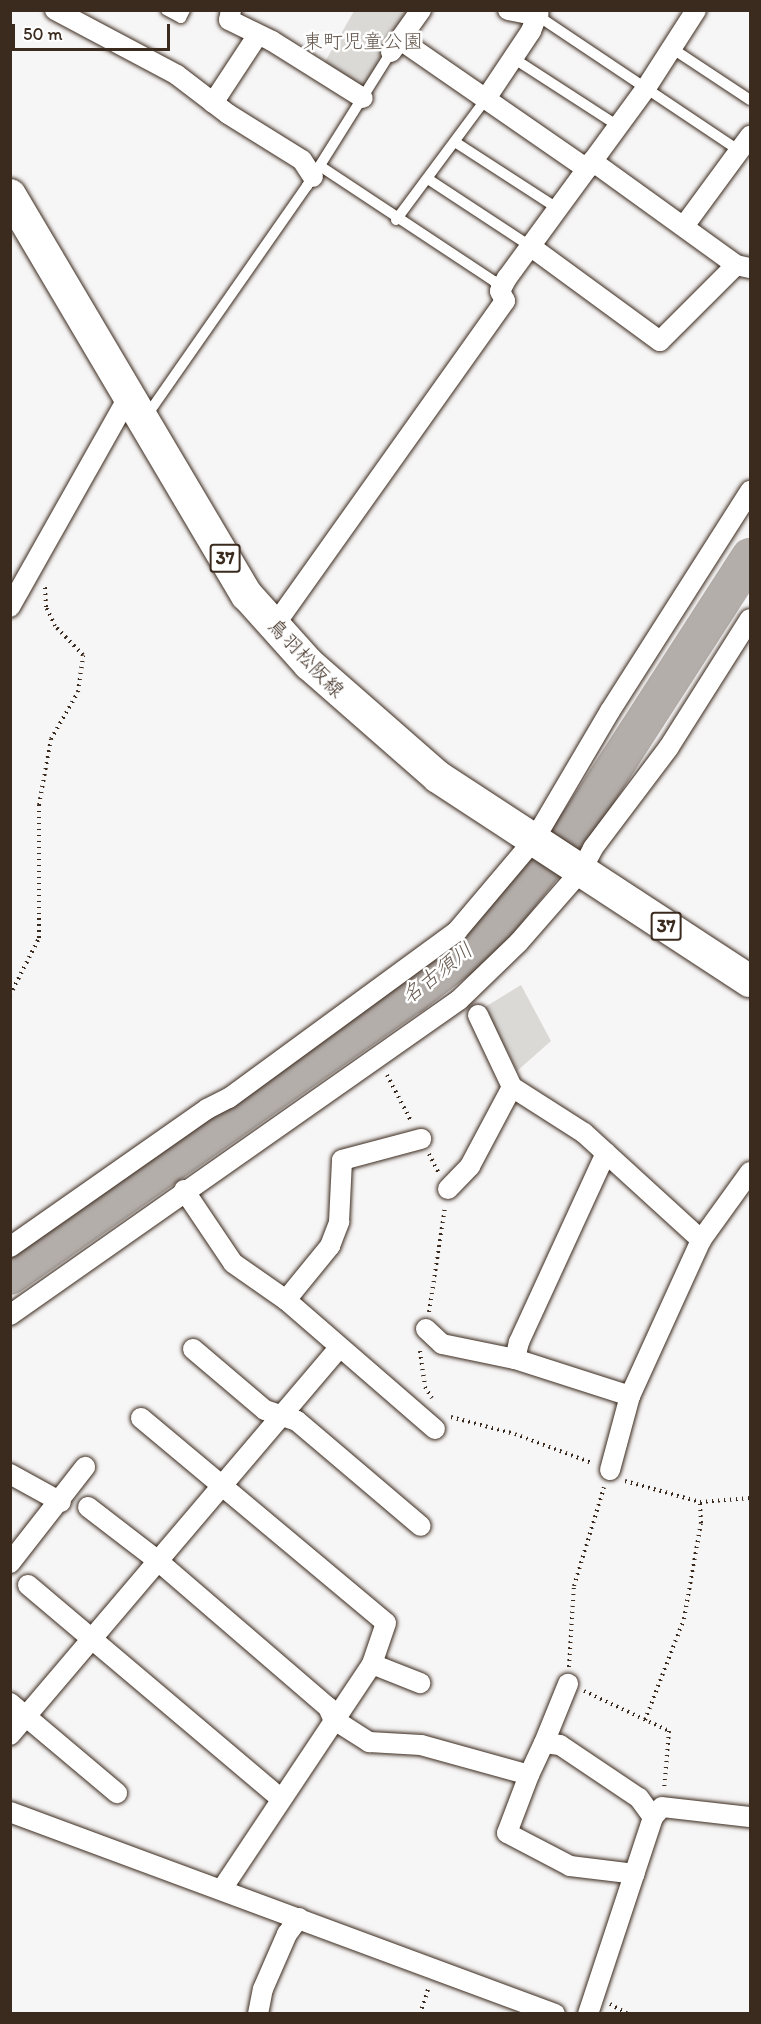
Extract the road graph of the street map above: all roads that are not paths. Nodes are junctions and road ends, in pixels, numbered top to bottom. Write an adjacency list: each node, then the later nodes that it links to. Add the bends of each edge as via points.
1 (56, 10): 17 (street, via 153,60)
2 (166, 10): 3 (lane, via 181,18)
3 (185, 10)
4 (421, 10): 10 (street)
5 (508, 10): 8 (street)
6 (696, 10): 11 (street)
7 (230, 11): 9 (street, via 228,20)
8 (539, 13): 12 (street); 13 (lane)
9 (257, 36): 14 (street, via 272,41); 17 (street)
10 (396, 46): 14 (lane); 15 (street)
11 (673, 49): 13 (street); 16 (lane)
12 (513, 58): 15 (street); 18 (lane)
13 (646, 88): 18 (street); 20 (lane)
14 (363, 98): 22 (lane)
15 (485, 100): 19 (lane); 21 (street)
16 (750, 100)
17 (213, 103): 22 (street)
18 (618, 126): 21 (street)
19 (455, 142): 23 (lane); 25 (lane)
20 (745, 143): 27 (street)
21 (590, 165): 25 (street); 27 (street)
22 (316, 171): 26 (lane); 31 (lane)
23 (428, 179): 26 (lane); 28 (lane)
24 (11, 196): 31 (main road, 鳥羽松阪線 / 37)
25 (557, 208): 28 (street)
26 (396, 220): 30 (lane, via 494,281)
27 (684, 226): 29 (street)
28 (530, 246): 29 (street, via 660,341); 30 (street)
29 (743, 266)
30 (500, 291): 35 (street, via 505,301)
31 (137, 407): 33 (street); 35 (main road, 鳥羽松阪線 / 37, via 247,595)
32 (750, 491): 36 (street, via 610,711)
33 (10, 607)
34 (750, 619): 37 (street, via 669,747 593,848)
35 (274, 626): 36 (main road, 鳥羽松阪線 / 37, via 341,693 438,777)
36 (534, 840): 37 (main road, 鳥羽松阪線 / 37); 47 (street, via 457,931 229,1098 207,1109)
37 (581, 871): 38 (main road, 鳥羽松阪線 / 37); 45 (street, via 519,942 459,1000)
38 (750, 981)
39 (478, 1015): 40 (street)
40 (512, 1087): 42 (street, via 584,1133); 44 (street, via 470,1166)
41 (421, 1139): 48 (street, via 342,1160 339,1222 330,1246)
42 (606, 1153): 46 (street); 53 (street, via 519,1342)
43 (750, 1172): 46 (street)
44 (448, 1189)
45 (184, 1190): 48 (street, via 233,1263); 49 (street)
46 (701, 1240): 54 (street)
47 (10, 1247)
48 (285, 1300): 52 (street)
49 (10, 1315)
50 (426, 1329): 53 (street, via 442,1344)
51 (193, 1349): 55 (street, via 265,1410)
52 (338, 1349): 55 (street); 57 (street)
53 (515, 1359): 54 (street)
54 (630, 1396): 59 (street)
55 (281, 1416): 61 (street); 64 (street, via 297,1421)
56 (141, 1418): 61 (street)
57 (439, 1422)
58 (85, 1467): 62 (street)
59 (610, 1470)
60 (10, 1474): 62 (street)
61 (222, 1486): 66 (street); 69 (street, via 386,1623)
62 (61, 1502): 65 (street)
63 (88, 1507): 66 (street)
64 (422, 1526)
65 (12, 1557)
66 (158, 1561): 68 (street); 74 (street, via 328,1707)
67 (28, 1585): 68 (street)
68 (92, 1638): 73 (street); 79 (street)
69 (372, 1664): 70 (street); 74 (street)
70 (420, 1683)
71 (568, 1684): 76 (street)
72 (10, 1703): 73 (street)
73 (25, 1718): 75 (street); 78 (street)
74 (333, 1719): 77 (street, via 369,1742 421,1745); 79 (street)
75 (10, 1734)
76 (544, 1743): 77 (street); 81 (street, via 560,1744)
77 (529, 1775): 83 (street, via 507,1833 570,1866)
78 (117, 1793)
79 (281, 1799): 84 (street)
80 (10, 1812): 84 (street)
81 (658, 1812): 82 (street); 83 (street)
82 (750, 1817)
83 (635, 1874): 88 (street)
84 (222, 1889): 85 (street)
85 (299, 1917): 86 (street, via 263,1989); 87 (street)
86 (258, 2013)
87 (555, 2013)
88 (588, 2013)

